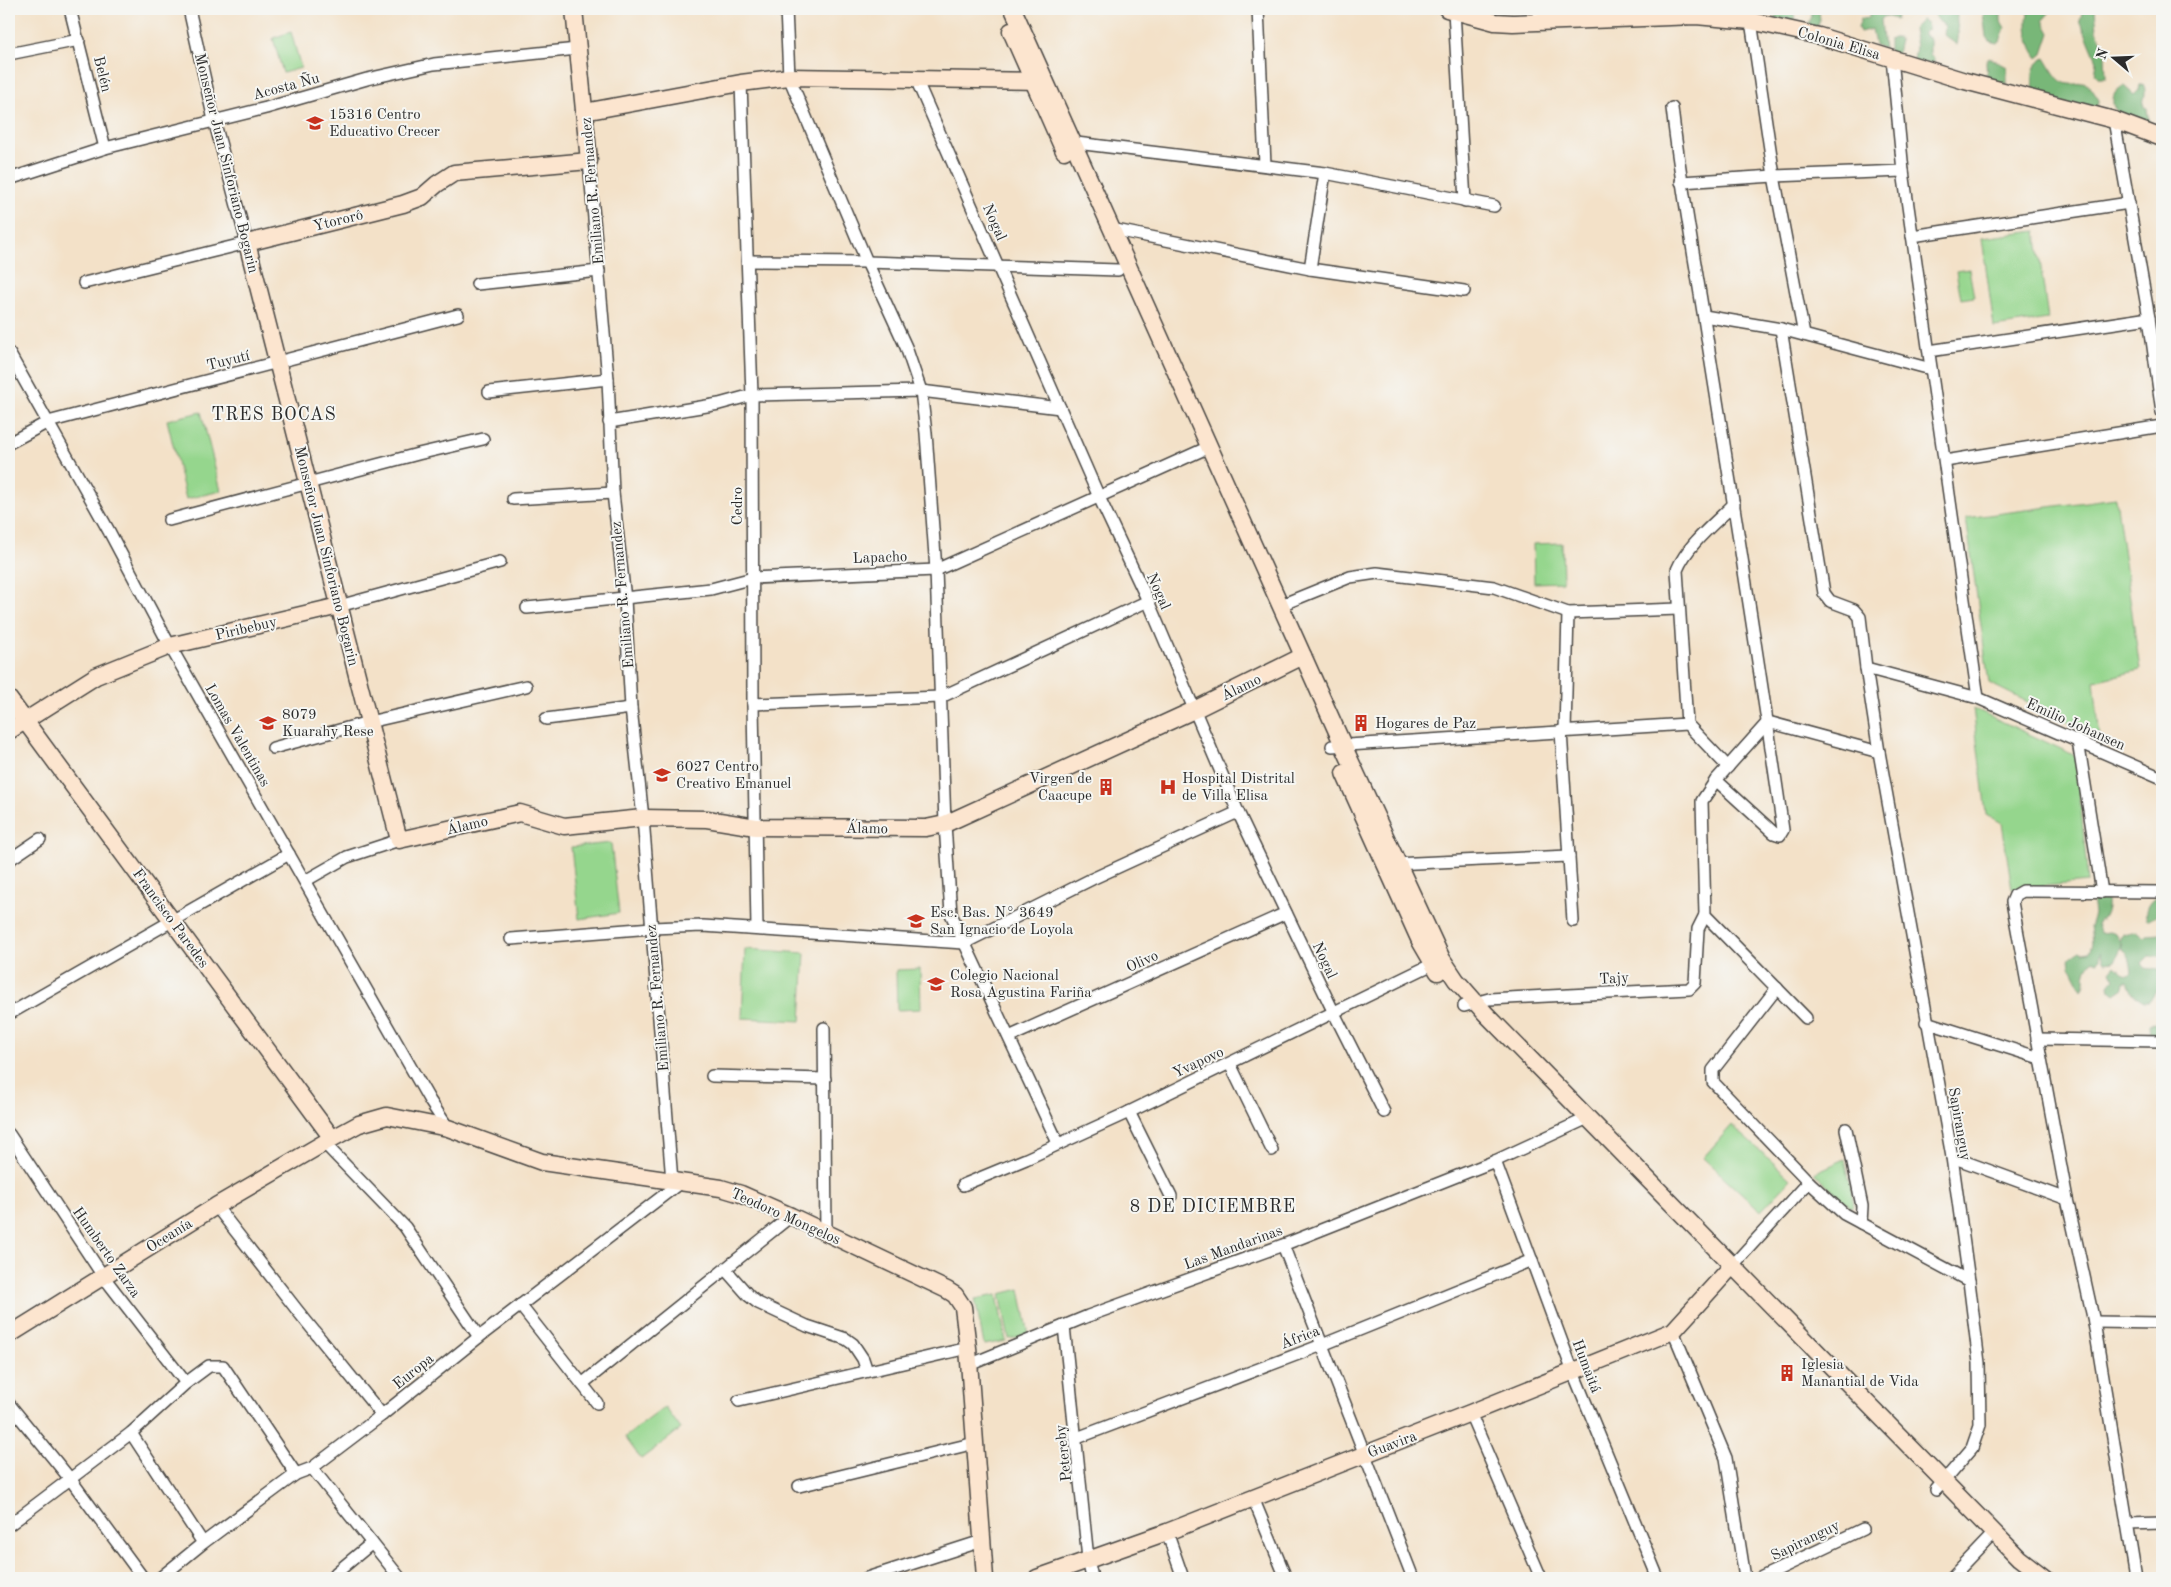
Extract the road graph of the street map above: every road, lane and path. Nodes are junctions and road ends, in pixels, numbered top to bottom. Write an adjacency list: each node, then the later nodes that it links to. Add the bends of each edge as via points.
1 (70, 9): 12 (street, Belén)
2 (189, 9): 22 (street, Monseñor Juan Sinforiano Bogarin)
3 (574, 9): 13 (street, Emiliano R. Fernandez)
4 (786, 9): 16 (street)
5 (1002, 9): 18 (street)
6 (1012, 9): 18 (street)
7 (1258, 9): 28 (street)
8 (1450, 10): 10 (street, Colonia Elisa, via 1495,22); 34 (street)
9 (1663, 13): 10 (street, Colonia Elisa); 11 (street, Colonia Elisa)
10 (1539, 15)
11 (1751, 21): 15 (street, Colonia Elisa, via 1819,36); 31 (street)
12 (79, 40): 14 (street); 26 (street, Belén)
13 (577, 49): 21 (street, Emiliano R. Fernandez); 22 (street, Acosta Ñu, via 434,64)
14 (9, 54)
15 (1892, 58): 23 (street, Colonia Elisa, via 1965,81); 29 (street)
16 (789, 76): 17 (street); 19 (street); 41 (street)
17 (916, 79): 18 (street); 42 (street, Nogal)
18 (1039, 81): 25 (street)
19 (741, 83): 21 (street); 40 (street, Cedro)
20 (1672, 108): 33 (street)
21 (584, 112): 27 (street, Emiliano R. Fernandez)
22 (214, 120): 26 (street, Acosta Ñu); 39 (street, Monseñor Juan Sinforiano Bogarin)
23 (2114, 120): 24 (street, Colonia Elisa); 35 (street)
24 (2162, 138)
25 (1066, 142): 28 (street); 38 (street)
26 (105, 148): 32 (street, Acosta Ñu)
27 (589, 161): 39 (street, Ytororô, via 454,173 422,197 403,204); 44 (street, Emiliano R. Fernandez)
28 (1265, 165): 30 (street)
29 (1903, 171): 31 (street); 37 (street)
30 (1325, 174): 34 (street); 43 (street)
31 (1774, 176): 33 (street); 53 (street)
32 (9, 179)
33 (1680, 182): 50 (street)
34 (1465, 201): 36 (street)
35 (2129, 203): 37 (street); 51 (street)
36 (1494, 206)
37 (1912, 236): 54 (street)
38 (1111, 239): 43 (street); 45 (street); 69 (street)
39 (247, 243): 46 (street, Ytororô); 56 (street, Monseñor Juan Sinforiano Bogarin)
40 (748, 261): 41 (street); 61 (street, Cedro)
41 (867, 262): 42 (street); 59 (street, via 906,347)
42 (998, 266): 45 (street); 62 (street, Nogal)
43 (1310, 269): 48 (street)
44 (600, 270): 47 (street); 58 (street, Emiliano R. Fernandez)
45 (1118, 270): 69 (street)
46 (84, 283)
47 (477, 284)
48 (1464, 291)
49 (458, 315): 56 (street, Tuyutí)
50 (1704, 316): 52 (street); 75 (street)
51 (2149, 318): 54 (street); 63 (street)
52 (1780, 329): 53 (street); 89 (street, Sapiranguy, via 1824,593 1830,601 1858,613)
53 (1804, 335): 57 (street)
54 (1929, 352): 57 (street)
55 (9, 354): 64 (street, Lomas Valentinas)
56 (278, 363): 64 (street, Tuyutí); 71 (street, Monseñor Juan Sinforiano Bogarin)
57 (1931, 369): 70 (street)
58 (608, 379): 60 (street); 65 (street, Emiliano R. Fernandez)
59 (921, 391): 61 (street); 62 (street); 78 (street)
60 (489, 392)
61 (752, 395): 65 (street, via 718,404); 79 (street, Cedro)
62 (1060, 408): 73 (street, Nogal)
63 (2162, 412)
64 (48, 422): 68 (street, Tuyutí); 87 (street, Lomas Valentinas)
65 (609, 422): 72 (street, Emiliano R. Fernandez)
66 (2162, 426): 70 (street)
67 (483, 440): 71 (street)
68 (9, 443)
69 (1204, 450): 73 (street, Lapacho); 82 (street); 88 (street)
70 (1945, 461): 92 (street)
71 (308, 482): 76 (street); 83 (street, Monseñor Juan Sinforiano Bogarin)
72 (613, 493): 74 (street); 80 (street, Emiliano R. Fernandez)
73 (1099, 498): 78 (street, Lapacho); 81 (street, Nogal)
74 (513, 499)
75 (1734, 504): 85 (street, via 1680,561 1677,570); 100 (street)
76 (169, 520)
77 (500, 562): 83 (street, Piribebuy)
78 (936, 570): 79 (street, Lapacho); 91 (street)
79 (753, 578): 80 (street, Lapacho, via 711,589); 94 (street, Cedro)
80 (625, 599): 84 (street, Lapacho); 95 (street, Emiliano R. Fernandez)
81 (1148, 602): 91 (street); 96 (street, Nogal)
82 (1281, 605): 86 (street, via 1350,577 1377,573 1494,586); 88 (street)
83 (339, 606): 87 (street, Piribebuy); 99 (street, Monseñor Juan Sinforiano Bogarin)
84 (527, 608)
85 (1679, 609): 86 (street); 101 (street)
86 (1568, 613): 103 (street)
87 (170, 646): 98 (street, Piribebuy, via 96,676); 117 (street, Lomas Valentinas)
88 (1299, 659): 96 (street, Álamo); 105 (street)
89 (1866, 668): 92 (street, Emilio Johansen); 107 (street, Sapiranguy)
90 (526, 686): 99 (street)
91 (940, 697): 94 (street); 113 (street)
92 (1978, 698): 104 (street, Emilio Johansen)
93 (9, 699): 98 (street, Francisco Paredes)
94 (753, 704): 114 (street, Cedro)
95 (631, 708): 97 (street); 112 (street, Emiliano R. Fernandez)
96 (1194, 710): 111 (street, Nogal); 113 (street, Álamo)
97 (546, 719)
98 (25, 722): 102 (street, Piribebuy); 126 (street, Francisco Paredes)
99 (369, 722): 106 (street); 116 (street, Monseñor Juan Sinforiano Bogarin)
100 (1768, 722): 107 (street); 108 (street, Tajy); 110 (street, via 1782,833 1774,833)
101 (1687, 724): 103 (street); 108 (street)
102 (9, 731)
103 (1563, 731): 105 (street); 118 (street)
104 (2078, 741): 109 (street, Emilio Johansen); 122 (street)
105 (1338, 745): 120 (street)
106 (273, 748)
107 (1879, 752): 138 (street, Sapiranguy)
108 (1728, 767): 110 (street, Tajy)
109 (2162, 778)
110 (1716, 780): 125 (street, Tajy, via 1702,800)
111 (1238, 812): 124 (street, Nogal); 131 (street, via 1092,879)
112 (643, 818): 114 (street, Álamo, via 707,819); 116 (street, Álamo, via 564,826 520,813); 128 (street, Emiliano R. Fernandez)
113 (945, 824): 114 (street, Álamo, via 926,828); 131 (street, via 951,914)
114 (756, 827): 129 (street, Cedro)
115 (40, 839): 119 (street)
116 (399, 840): 121 (street, via 347,857)
117 (288, 854): 121 (street, Lomas Valentinas); 126 (street)
118 (1569, 856): 120 (street); 127 (street)
119 (9, 860)
120 (1392, 864): 132 (street)
121 (305, 881): 150 (street, Lomas Valentinas)
122 (2102, 892): 123 (street); 141 (street, via 2022,891 2015,895 2012,902)
123 (2162, 892)
124 (1286, 913): 135 (street, Nogal); 140 (street, Olivo)
125 (1705, 915): 133 (street); 134 (street, Tajy, via 1698,929 1695,983 1689,989 1498,998)
126 (172, 920): 136 (street); 153 (street, Francisco Paredes)
127 (1573, 921)
128 (652, 928): 129 (street); 130 (street); 158 (street, Emiliano R. Fernandez)
129 (757, 929): 131 (street)
130 (511, 939)
131 (964, 943): 140 (street)
132 (1437, 962): 134 (street, via 1448,987); 135 (street, Yvapovo)
133 (1777, 988): 137 (street); 159 (street, via 1713,1070 1712,1076 1713,1082)
134 (1470, 1004): 149 (street)
135 (1334, 1013): 144 (street, Yvapovo); 148 (street, Nogal)
136 (9, 1014)
137 (1806, 1018)
138 (1926, 1022): 143 (street); 156 (street, Sapiranguy)
139 (824, 1028): 146 (street)
140 (1010, 1037): 154 (street)
141 (2037, 1039): 142 (street); 143 (street)
142 (2162, 1041)
143 (2040, 1058): 162 (street)
144 (1230, 1064): 147 (street, Yvapovo); 155 (street)
145 (712, 1076): 146 (street)
146 (825, 1079): 166 (street)
147 (1129, 1112): 154 (street, Yvapovo); 161 (street)
148 (1384, 1112)
149 (1582, 1120): 157 (street, Las Mandarinas); 169 (street)
150 (448, 1128): 153 (street, Teodoro Mongelos, via 387,1116 358,1124); 158 (street, Teodoro Mongelos, via 542,1162)
151 (1846, 1129): 165 (street, via 1862,1206)
152 (9, 1134): 171 (street, Humberto Zarza)
153 (328, 1141): 163 (street, Oceanía); 179 (street, via 405,1227)
154 (1058, 1143): 160 (street, Yvapovo, via 1026,1160)
155 (1272, 1150)
156 (1952, 1158): 162 (street); 172 (street, Sapiranguy)
157 (1495, 1161): 167 (street, Las Mandarinas); 168 (street, Humaitá)
158 (676, 1181): 164 (street, Teodoro Mongelos, via 741,1194); 173 (street, Europa)
159 (1809, 1182): 165 (street, via 1844,1214); 169 (street)
160 (963, 1185)
161 (1171, 1196)
162 (2067, 1199): 174 (street)
163 (216, 1206): 171 (street, Oceanía); 191 (street)
164 (791, 1216): 166 (street, Teodoro Mongelos); 170 (street)
165 (1861, 1223): 172 (street)
166 (826, 1233): 181 (street, Teodoro Mongelos, via 955,1295 963,1307)
167 (1283, 1245): 176 (street, Las Mandarinas); 180 (street)
168 (1532, 1260): 180 (street, África); 184 (street, Humaitá)
169 (1728, 1269): 178 (street, Guavira); 200 (street)
170 (726, 1270): 183 (street, via 758,1303 853,1344 863,1358); 186 (street)
171 (103, 1276): 177 (street, Oceanía); 185 (street, Humberto Zarza)
172 (1969, 1281): 200 (street, Sapiranguy, via 1979,1364 1980,1425 1972,1448)
173 (520, 1305): 179 (street, Europa); 186 (street)
174 (2094, 1322): 175 (street); 202 (street)
175 (2162, 1323)
176 (1064, 1326): 182 (street, Las Mandarinas); 193 (street, Petereby)
177 (11, 1329)
178 (1673, 1331): 184 (street, Guavira); 225 (street, via 1726,1458)
179 (479, 1336): 191 (street, Europa)
180 (1322, 1345): 193 (street, África); 195 (street)
181 (968, 1348): 182 (street, Teodoro Mongelos); 183 (street)
182 (969, 1365): 194 (street, Teodoro Mongelos)
183 (867, 1372): 187 (street)
184 (1573, 1372): 190 (street, Guavira); 224 (street, Humaitá)
185 (186, 1383): 192 (street); 197 (street, via 209,1366 223,1366)
186 (582, 1384): 188 (street)
187 (739, 1402)
188 (597, 1403)
189 (9, 1404): 198 (street)
190 (1470, 1413): 195 (street, Guavira); 223 (street)
191 (382, 1415): 196 (street, Europa)
192 (131, 1433): 198 (street); 209 (street)
193 (1076, 1438): 211 (street, Petereby)
194 (975, 1443): 199 (street); 208 (street, Teodoro Mongelos)
195 (1365, 1454): 201 (street, Guavira); 222 (street)
196 (312, 1468): 197 (street, Europa); 210 (street)
197 (296, 1474): 209 (street, Europa)
198 (71, 1480): 204 (street); 213 (street)
199 (799, 1486)
200 (1940, 1486): 207 (street)
201 (1253, 1498): 206 (street, Guavira); 221 (street)
202 (2127, 1524): 203 (street); 230 (street)
203 (2162, 1524)
204 (9, 1525)
205 (1863, 1529): 226 (street, Sapiranguy)
206 (1168, 1532): 211 (street, Guavira); 220 (street)
207 (1990, 1537): 227 (street); 228 (street); 229 (street)
208 (982, 1541): 216 (street); 217 (street, Teodoro Mongelos)
209 (203, 1543): 214 (street, Europa)
210 (372, 1543): 212 (street); 215 (street)
211 (1088, 1559): 218 (street, Guavira); 219 (street, Petereby)
212 (336, 1573)
213 (143, 1578)
214 (160, 1578)
215 (400, 1578)
216 (867, 1578)
217 (984, 1578)
218 (1037, 1578)
219 (1092, 1578)
220 (1183, 1578)
221 (1286, 1578)
222 (1412, 1578)
223 (1541, 1578)
224 (1658, 1578)
225 (1745, 1578)
226 (1760, 1578)
227 (1951, 1578)
228 (2025, 1578)
229 (2045, 1578)
230 (2136, 1578)

